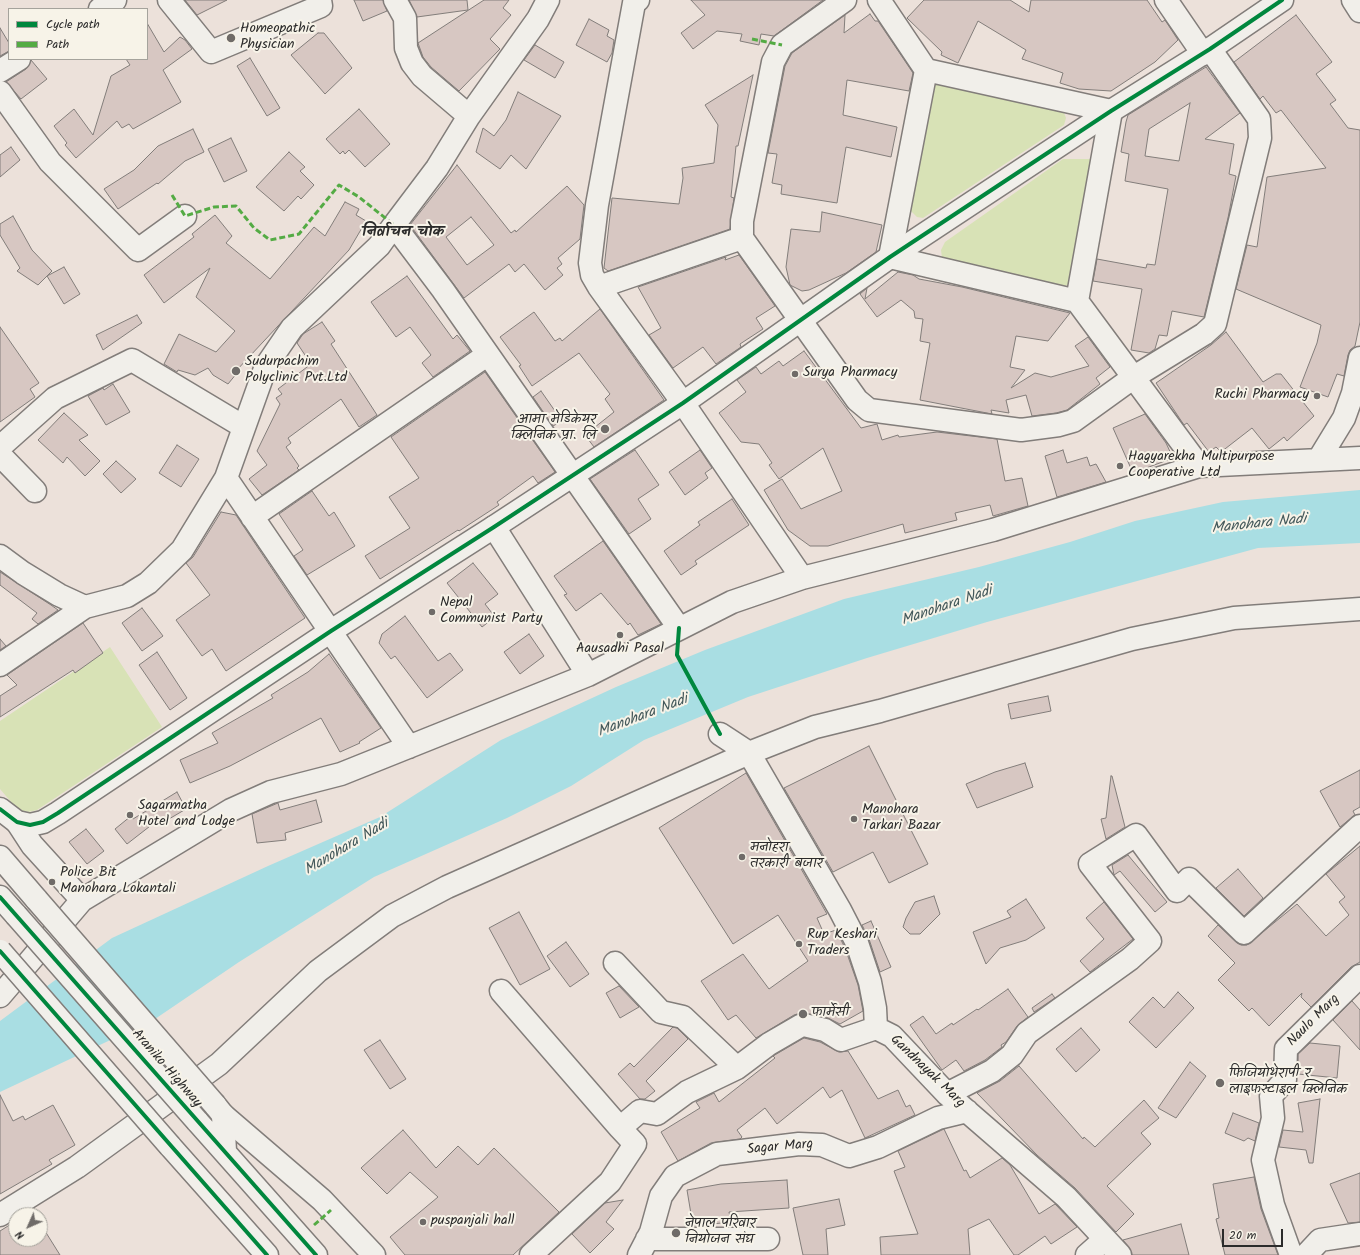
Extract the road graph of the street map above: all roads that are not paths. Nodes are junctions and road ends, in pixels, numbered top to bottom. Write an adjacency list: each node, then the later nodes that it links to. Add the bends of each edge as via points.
1 (115, 0): 12 (main road)
2 (169, 0): 3 (main road, via 211,52 321,6)
3 (320, 0)
4 (396, 0): 20 (main road, via 405,18 406,48 412,63 422,76)
5 (548, 0): 20 (main road, via 538,19)
6 (638, 0): 25 (main road, via 634,3 597,205 590,263 592,275)
7 (846, 0): 23 (main road, via 782,45 773,62 742,222)
8 (879, 0): 16 (main road)
9 (1166, 0): 14 (main road)
10 (1282, 0): 14 (main road)
11 (1353, 0): 13 (main road)
12 (102, 8)
13 (1360, 11)
14 (1206, 51): 19 (main road); 30 (main road, via 1259,119 1260,138 1215,324 1204,334)
15 (18, 60): 17 (main road)
16 (926, 70): 19 (main road); 24 (main road)
17 (0, 71)
18 (0, 92): 21 (main road, via 50,162 138,250)
19 (1111, 111): 24 (main road); 26 (main road)
20 (469, 116): 22 (main road, via 437,168)
21 (185, 216)
22 (394, 226): 28 (main road, via 443,290); 32 (main road, via 379,246 292,328 266,366)
23 (742, 238): 25 (main road); 27 (main road)
24 (890, 257): 26 (main road); 27 (main road)
25 (599, 287): 31 (main road)
26 (1077, 301): 30 (main road)
27 (801, 321): 30 (main road, via 857,400 870,410 1021,430 1073,421); 31 (main road)
28 (487, 354): 38 (main road); 41 (main road)
29 (1360, 358): 36 (main road, via 1353,393 1344,418)
30 (1134, 377): 37 (main road)
31 (683, 403): 38 (main road); 44 (main road)
32 (244, 427): 33 (main road, via 132,360 55,398); 39 (main road)
33 (0, 446)
34 (0, 455): 40 (main road)
35 (1360, 458): 36 (main road)
36 (1319, 459): 37 (main road)
37 (1199, 466): 44 (main road, via 993,530)
38 (574, 475): 42 (main road); 47 (main road)
39 (226, 478): 41 (main road); 45 (main road, via 182,550 148,583 127,596)
40 (35, 490)
41 (252, 516): 48 (main road)
42 (494, 527): 48 (main road); 50 (main road)
43 (0, 556): 45 (main road, via 59,595)
44 (802, 578): 47 (main road, via 732,602)
45 (85, 607): 49 (main road)
46 (1360, 609): 53 (main road, via 1234,618 1132,639 815,727)
47 (679, 628): 50 (main road)
48 (331, 631): 52 (main road); 54 (main road, via 43,822 30,825)
49 (0, 665)
50 (588, 675): 52 (main road)
51 (720, 734): 53 (main road, Gandnayak Marg)
52 (409, 747): 58 (main road, via 341,774 271,792 231,810)
53 (749, 753): 64 (main road, Gandnayak Marg, via 857,943 870,982); 71 (main road, via 447,887 392,916 318,972 219,1064 77,1167)
54 (8, 816): 58 (main road)
55 (1360, 826): 66 (main road, via 1244,933 1189,878 1177,891 1136,835 1090,864 1150,941 1130,959 1027,1033 1012,1055 992,1071)
56 (0, 857): 67 (main road, bridge)
57 (0, 897): 70 (main road, Araniko Highway, bridge)
58 (82, 900): 63 (main road)
59 (0, 951): 76 (main road, bridge)
60 (615, 962): 65 (main road, via 661,1012 683,1017)
61 (1360, 976): 82 (main road, Naulo Marg, via 1286,1049 1285,1080 1271,1096 1273,1118 1263,1160 1273,1205)
62 (501, 991): 69 (main road)
63 (0, 996)
64 (876, 1028): 65 (main road, via 840,1040 825,1030 804,1025 769,1044); 66 (main road, Gandnayak Marg, via 892,1036)
65 (737, 1068): 69 (main road, via 687,1092 657,1114 640,1111)
66 (947, 1094): 68 (main road, Gandnayak Marg)
67 (219, 1110): 70 (main road); 78 (main road, via 322,1200)
68 (967, 1111): 74 (main road, Gandnayak Marg, via 1066,1197); 75 (main road, Sagar Marg, via 938,1118 878,1147 849,1156 822,1145 799,1144 717,1154 675,1176 661,1196 651,1232)
69 (620, 1128): 79 (main road, via 635,1144 610,1182)
70 (225, 1151): 77 (main road, Araniko Highway)
71 (0, 1215)
72 (1360, 1234): 83 (main road, via 1320,1240)
73 (768, 1239): 75 (main road)
74 (1105, 1239): 80 (main road); 81 (main road, Gandnayak Marg)
75 (643, 1247)
76 (267, 1255)
77 (316, 1255)
78 (374, 1255)
79 (531, 1255)
80 (1087, 1255)
81 (1120, 1255)
82 (1291, 1255)
83 (1306, 1255)

